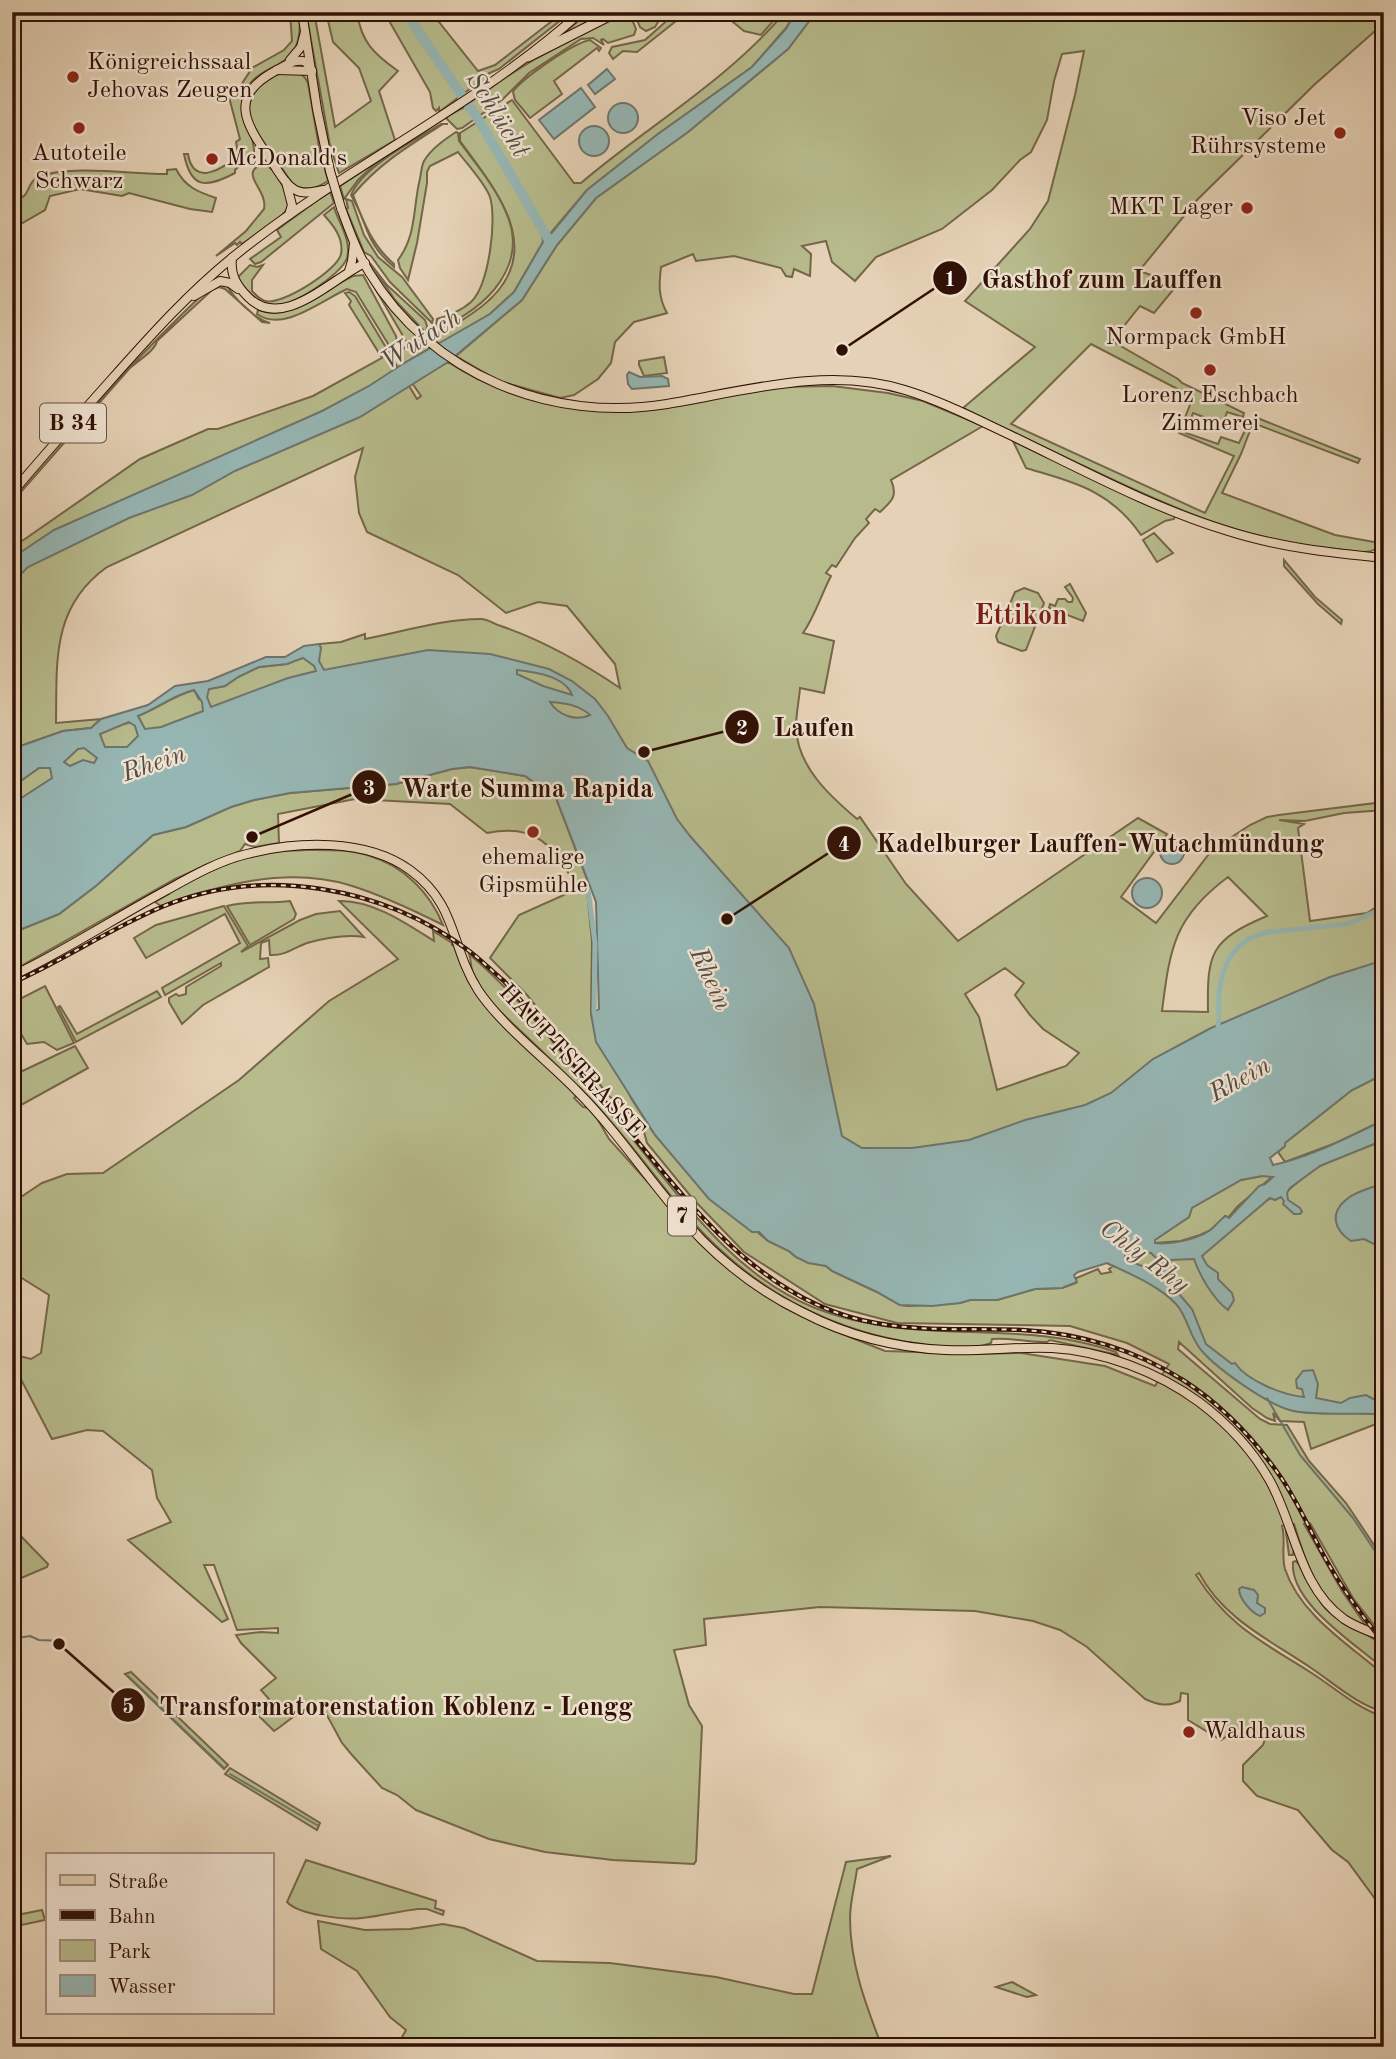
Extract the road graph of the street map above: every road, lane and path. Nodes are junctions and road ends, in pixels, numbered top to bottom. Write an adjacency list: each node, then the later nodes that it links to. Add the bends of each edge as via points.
1 (302, 12): 4 (main road)
2 (582, 12): 5 (main road, B 34)
3 (617, 12): 5 (highway)
4 (305, 29): 6 (main road, via 298,53); 8 (main road)
5 (528, 57): 10 (main road, B 34)
6 (287, 64): 7 (main road); 8 (main road, via 300,60)
7 (278, 70): 8 (main road); 9 (main road, via 257,82 245,111 251,129)
8 (312, 71): 12 (main road, bridge, via 330,171)
9 (286, 181): 10 (main road, via 301,192); 11 (main road, via 292,205)
10 (326, 190): 11 (main road, B 34)
11 (289, 215): 13 (main road, B 34)
12 (354, 241): 14 (main road); 15 (main road)
13 (238, 253): 16 (main road, via 232,275); 17 (main road, B 34)
14 (365, 263): 15 (main road); 19 (main road, via 388,300 437,348 497,385 538,400 633,408 802,381 851,381 903,389 956,408 1158,504 1226,531 1303,549)
15 (349, 271): 16 (main road, via 281,310 267,310)
16 (243, 292): 17 (main road, via 230,283 215,282)
17 (183, 303): 18 (main road, B 34)
18 (12, 493)
19 (1384, 558)
20 (12, 976): 21 (main road, HAUPTSTRASSE / 7, via 196,874 236,857 279,848 329,846 392,859 438,896 470,975 487,1002 580,1093 701,1238 745,1277 803,1313 869,1338 943,1350 1067,1349 1100,1355 1172,1385 1200,1403 1254,1456 1287,1518 1316,1590 1330,1608)
21 (1384, 1637)

